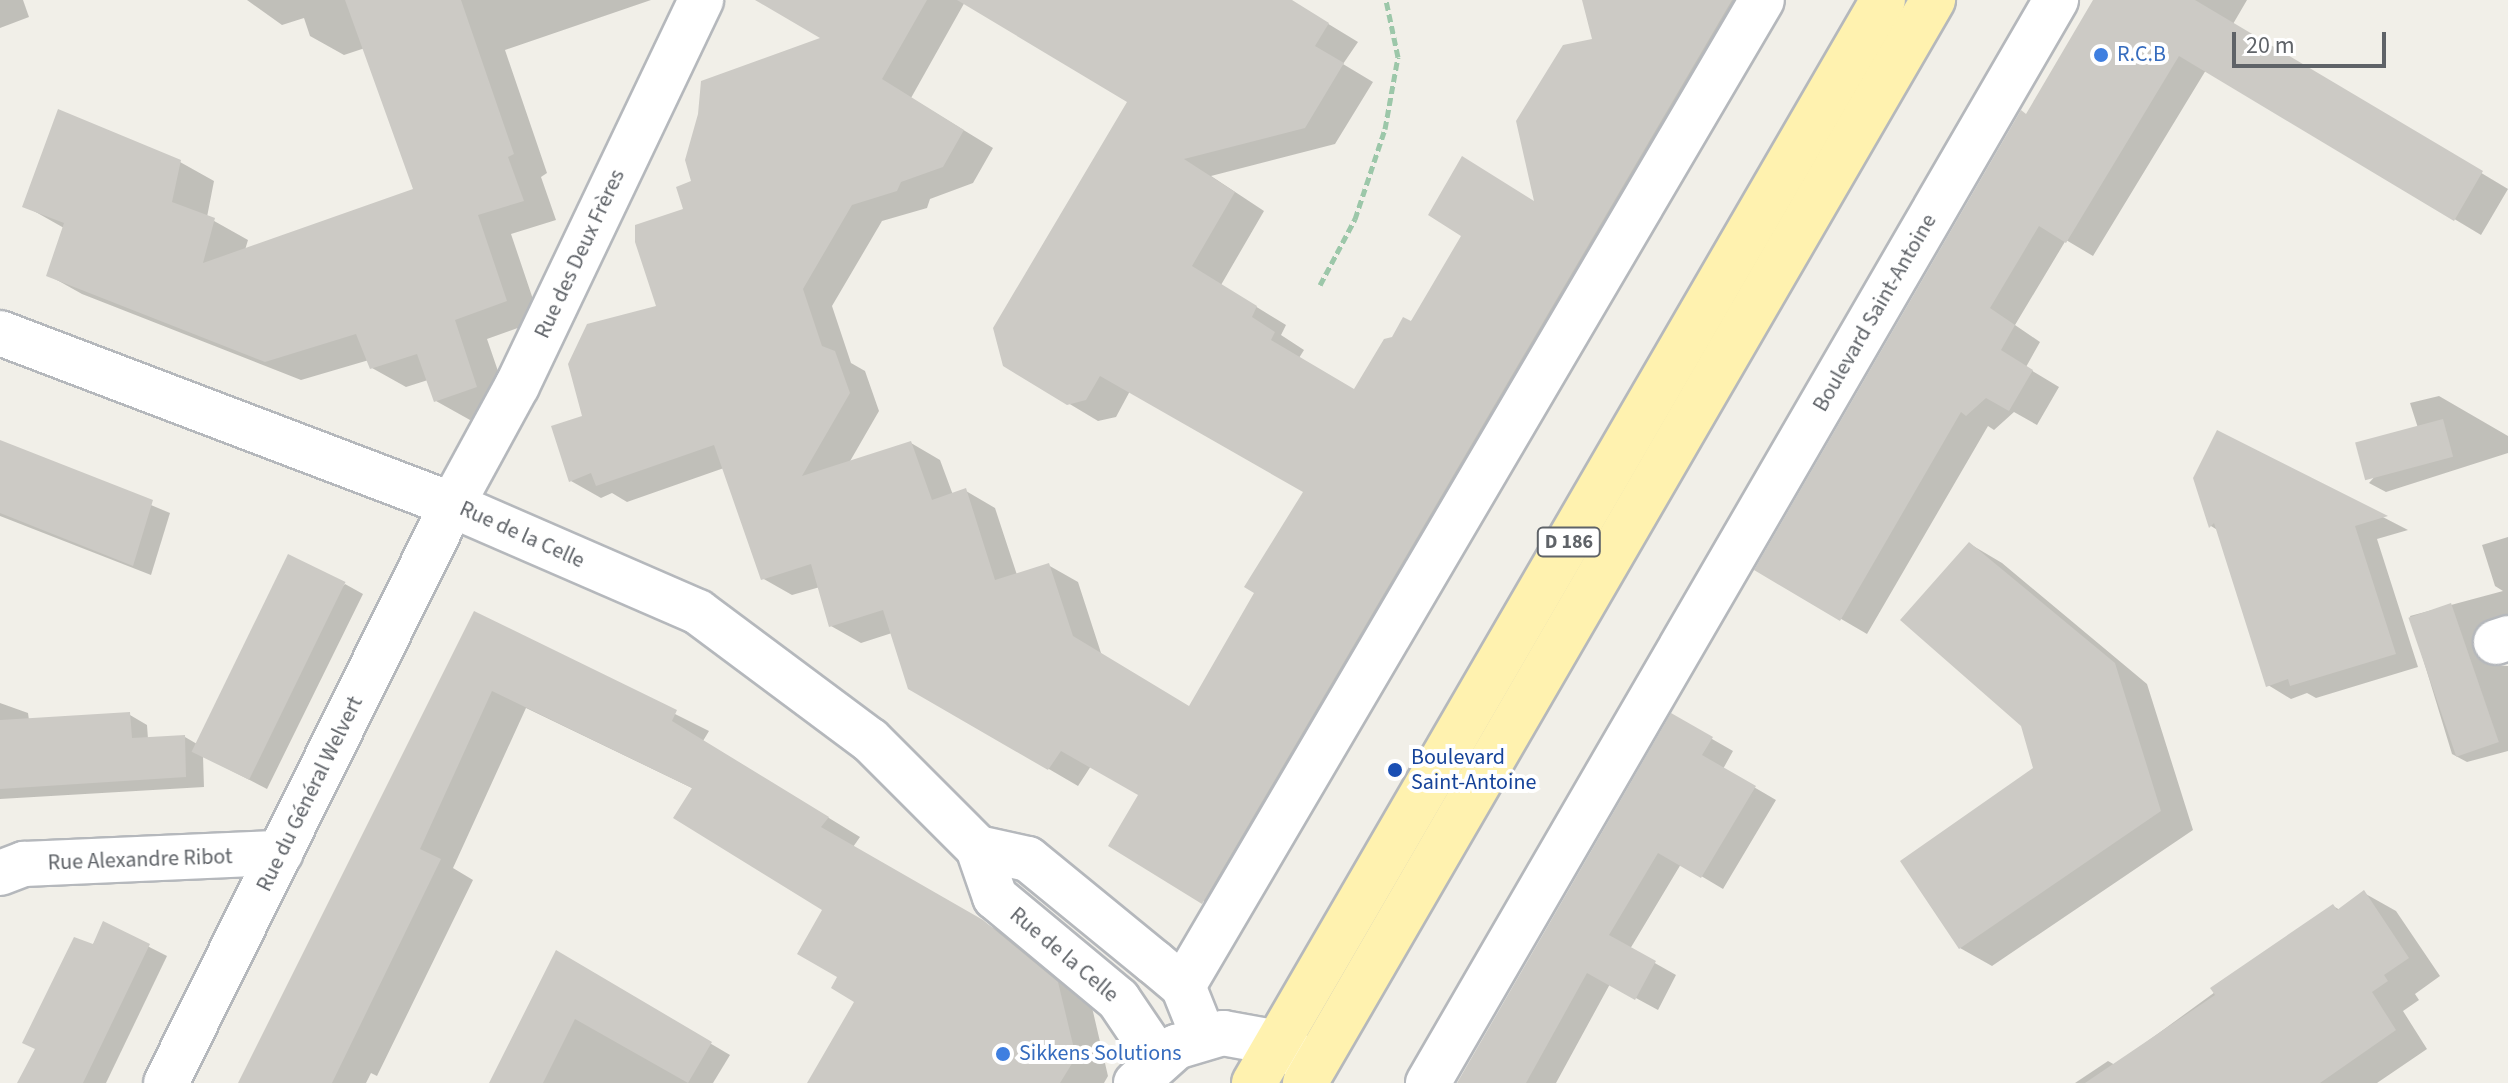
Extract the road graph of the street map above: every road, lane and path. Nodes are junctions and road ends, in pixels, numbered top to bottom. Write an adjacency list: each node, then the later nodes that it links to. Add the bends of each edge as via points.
1 (701, 0): 9 (street, Rue des Deux Frères, via 517,386)
2 (1386, 0): 7 (path, via 1398,57 1385,129 1355,219)
3 (1762, 0): 13 (street)
4 (1883, 0): 15 (main road, D 186)
5 (1933, 0): 17 (main road, D 186)
6 (2056, 0): 20 (street, Boulevard Saint-Antoine)
7 (1320, 285)
8 (0, 333): 9 (street, Rue de la Celle)
9 (452, 505): 10 (street, Rue de la Celle, via 698,612 870,740); 11 (street, Rue du Général Welvert)
10 (978, 848): 13 (street, via 1028,859); 16 (street, Rue de la Celle, via 995,897 1118,999)
11 (281, 853): 12 (street, Rue Alexandre Ribot, via 24,864); 18 (street, Rue du Général Welvert)
12 (0, 873)
13 (1183, 986): 14 (street)
14 (1203, 1036): 15 (street, via 1252,1035); 16 (street)
15 (1278, 1043): 17 (street); 19 (main road, D 186)
16 (1147, 1071)
17 (1314, 1078)
18 (166, 1083)
19 (1254, 1083)
20 (1428, 1083)

